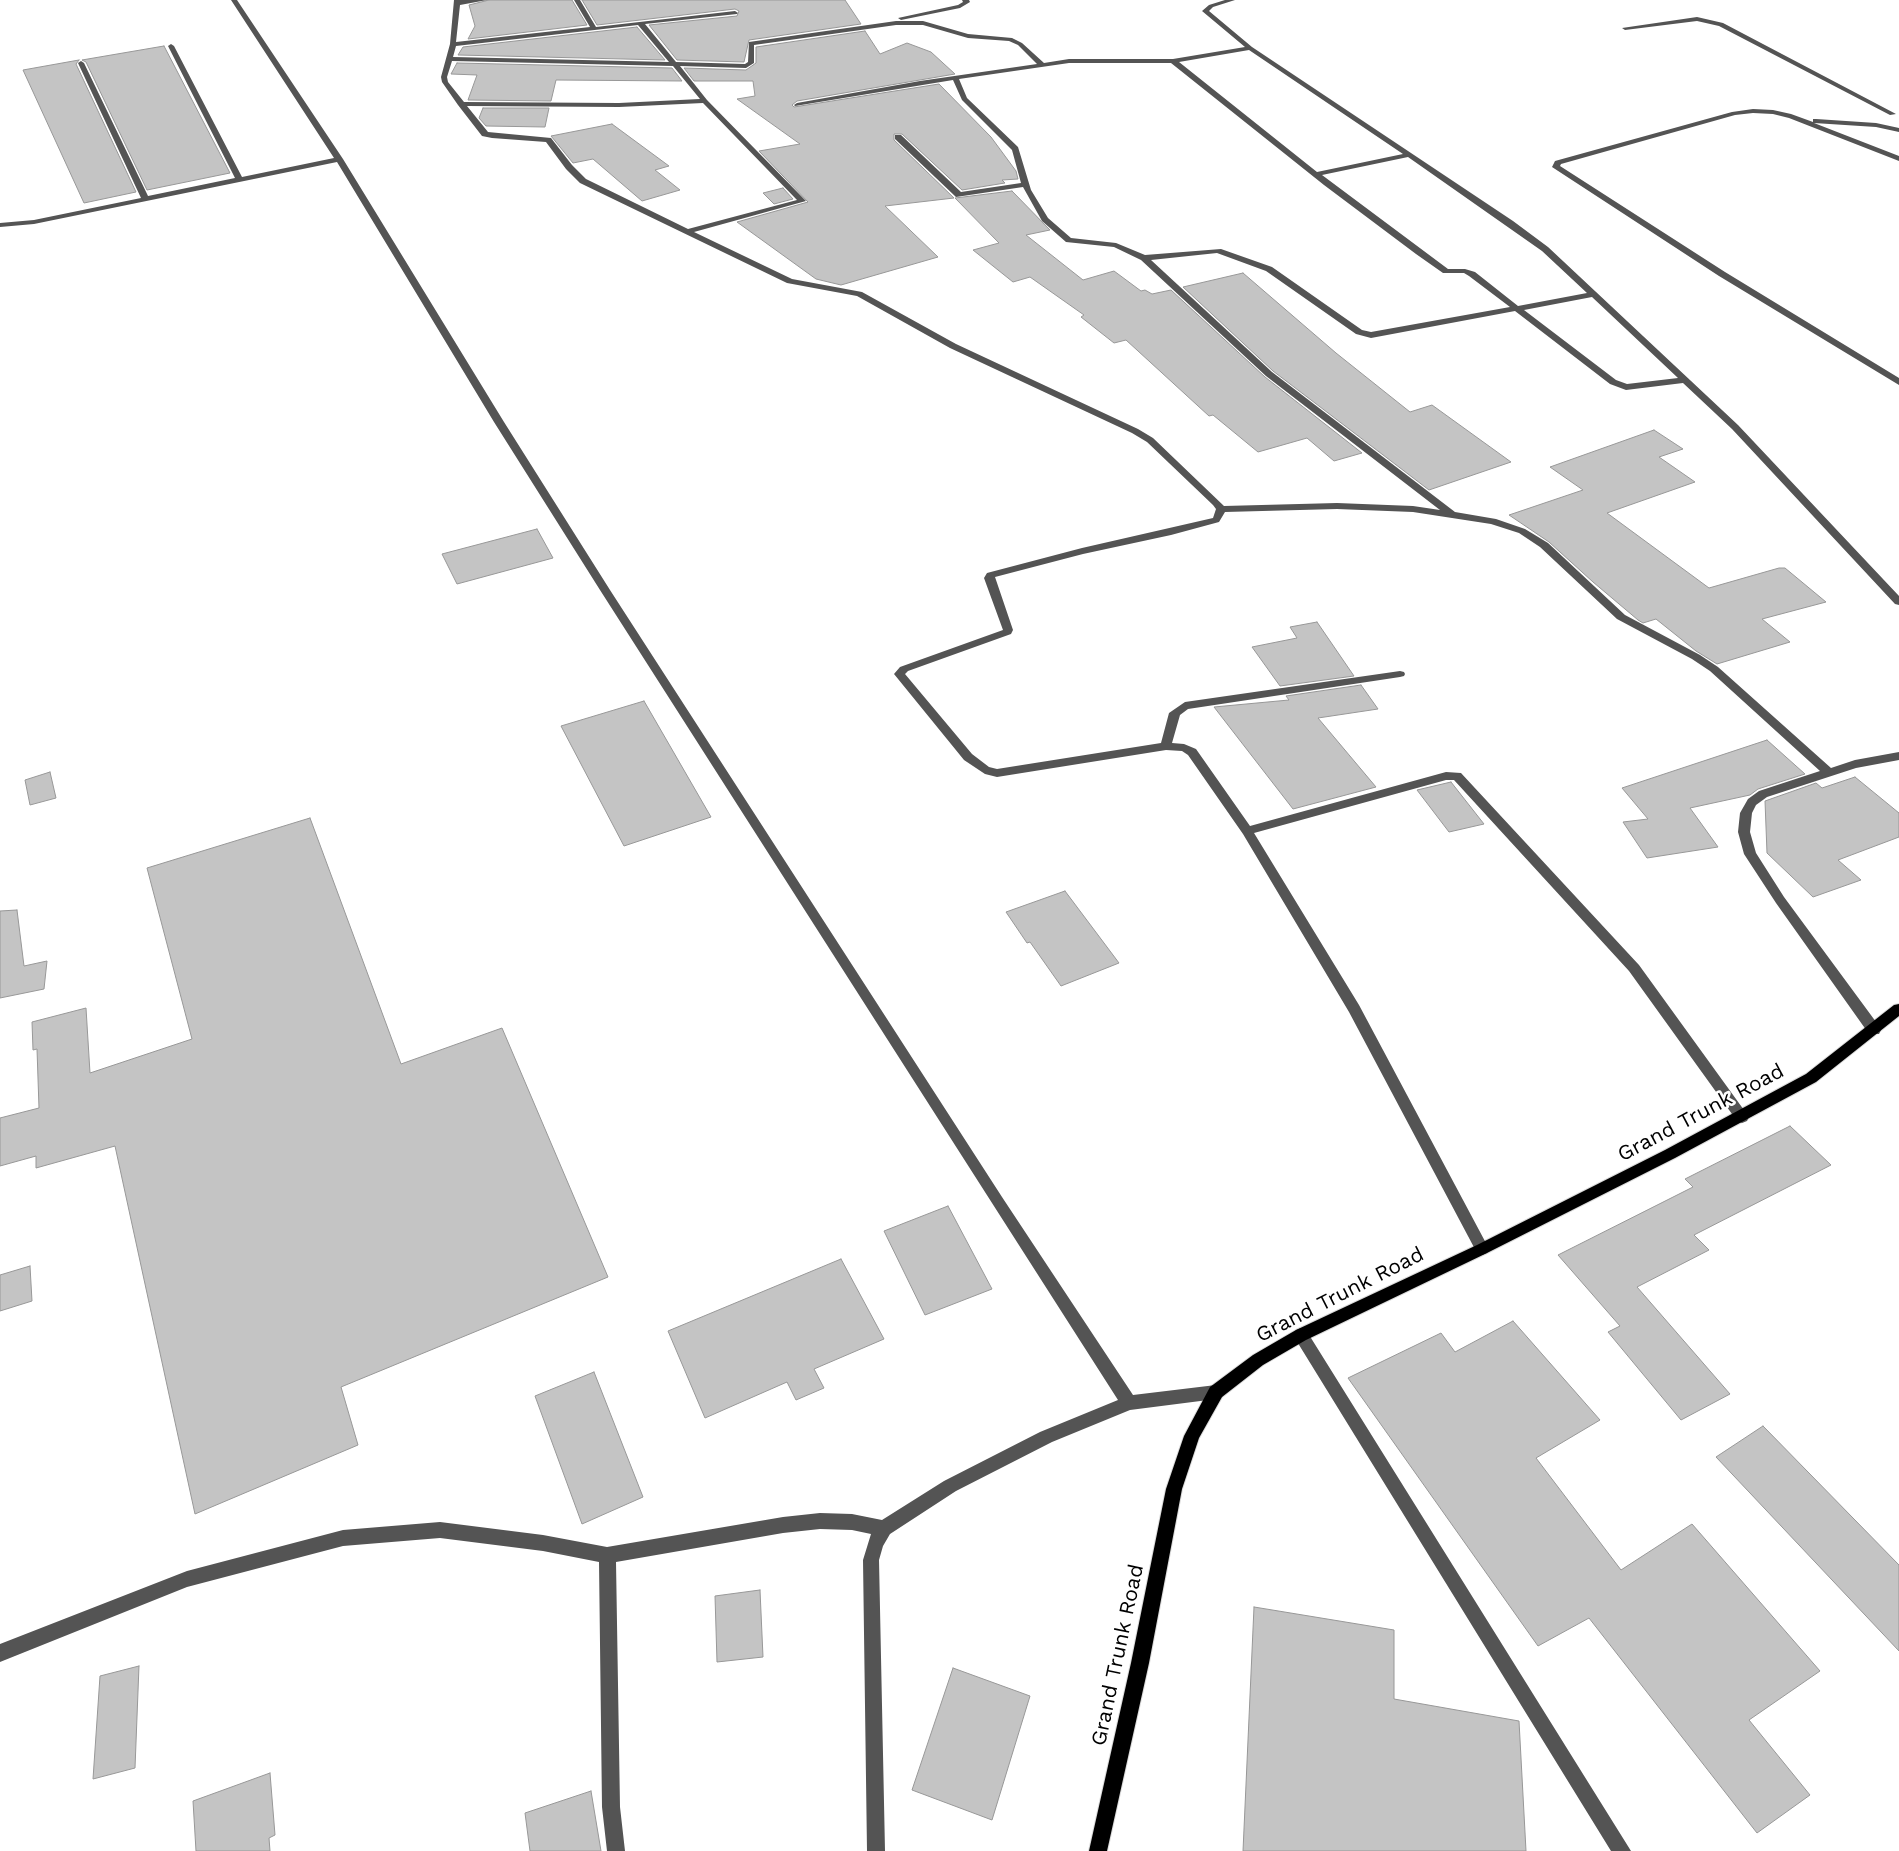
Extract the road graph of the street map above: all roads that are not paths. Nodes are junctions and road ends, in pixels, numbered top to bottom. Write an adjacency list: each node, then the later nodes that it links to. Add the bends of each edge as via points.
1 (234, 0): 30 (street)
2 (484, 0): 6 (street)
3 (577, 0): 11 (street)
4 (965, 0): 9 (street, via 967,2 960,6 899,18)
5 (1232, 0): 14 (street, via 1205,11)
6 (458, 2): 12 (street)
7 (735, 13): 8 (street)
8 (640, 23): 11 (street); 18 (street)
9 (896, 23): 18 (street, via 751,43 752,63 746,66); 19 (street, via 923,23 968,36 1010,39)
10 (1625, 28): 24 (street, via 1697,19 1721,24)
11 (594, 29): 12 (street)
12 (453, 44): 15 (street)
13 (171, 46): 33 (street)
14 (1250, 48): 16 (street); 29 (street)
15 (448, 58): 18 (street); 22 (street, via 445,82)
16 (1173, 61): 19 (street, via 1075,60); 32 (street)
17 (81, 63): 35 (street)
18 (672, 63): 21 (street)
19 (1042, 64): 20 (street)
20 (955, 78): 23 (street); 34 (street, via 966,102 1014,149)
21 (705, 101): 22 (street, via 619,105); 37 (street, via 802,202)
22 (460, 104): 37 (street, via 486,135 548,140 584,181)
23 (797, 105)
24 (1896, 112): 26 (street)
25 (1806, 121): 26 (street); 31 (street); 42 (street, via 1773,112 1734,113 1558,163 1556,167)
26 (1876, 124): 27 (street)
27 (1899, 130)
28 (898, 137): 34 (street, via 959,195)
29 (1409, 155): 32 (street); 39 (street, via 1528,236)
30 (339, 159): 33 (street); 57 (street, via 600,582)
31 (1899, 159)
32 (1316, 174): 40 (street, via 1444,270 1469,272)
33 (240, 180): 35 (street)
34 (1024, 185): 38 (street, via 1045,219 1068,240 1117,245)
35 (146, 199): 36 (street, via 34,222)
36 (0, 225)
37 (688, 231): 43 (street, via 790,281 860,294 953,346 1135,431 1150,440)
38 (1144, 258): 40 (street, via 1213,251 1259,265 1277,274 1359,332 1371,335); 44 (street, via 1269,374)
39 (1594, 294): 40 (street); 41 (street)
40 (1519, 309): 41 (street, via 1617,384 1626,387)
41 (1686, 380): 45 (street, via 1736,427)
42 (1899, 382)
43 (1221, 509): 44 (street, via 1337,506 1413,509); 47 (street, via 1216,520 991,575 989,578 1007,632 900,672 968,757 985,770 997,773)
44 (1453, 515): 49 (street, via 1500,524 1536,539 1621,617 1714,669)
45 (1899, 602)
46 (1400, 674): 47 (street, via 1185,706 1175,713)
47 (1166, 746): 50 (street, via 1192,752)
48 (1899, 756): 49 (street)
49 (1828, 772): 52 (street, via 1763,794 1752,802 1746,813 1744,832 1750,854 1780,900)
50 (1248, 831): 53 (street, via 1456,775 1634,968); 54 (street, via 1354,1009)
51 (1899, 1009): 52 (main road, Grand Trunk Road)
52 (1874, 1030): 53 (main road, Grand Trunk Road, via 1811,1078)
53 (1742, 1117): 54 (main road, Grand Trunk Road)
54 (1482, 1249): 55 (main road, Grand Trunk Road)
55 (1301, 1335): 56 (main road, Grand Trunk Road, via 1258,1360); 64 (street)
56 (1216, 1392): 57 (street); 63 (main road, Grand Trunk Road, via 1192,1436 1174,1490)
57 (1128, 1403): 58 (street, via 1037,1442 950,1486)
58 (884, 1528): 59 (street, via 852,1522 782,1525); 62 (street, via 870,1560)
59 (607, 1555): 60 (street, via 440,1530 343,1538 187,1579); 61 (street, via 611,1807)
60 (0, 1653)
61 (616, 1851)
62 (876, 1851)
63 (1098, 1851)
64 (1622, 1851)

